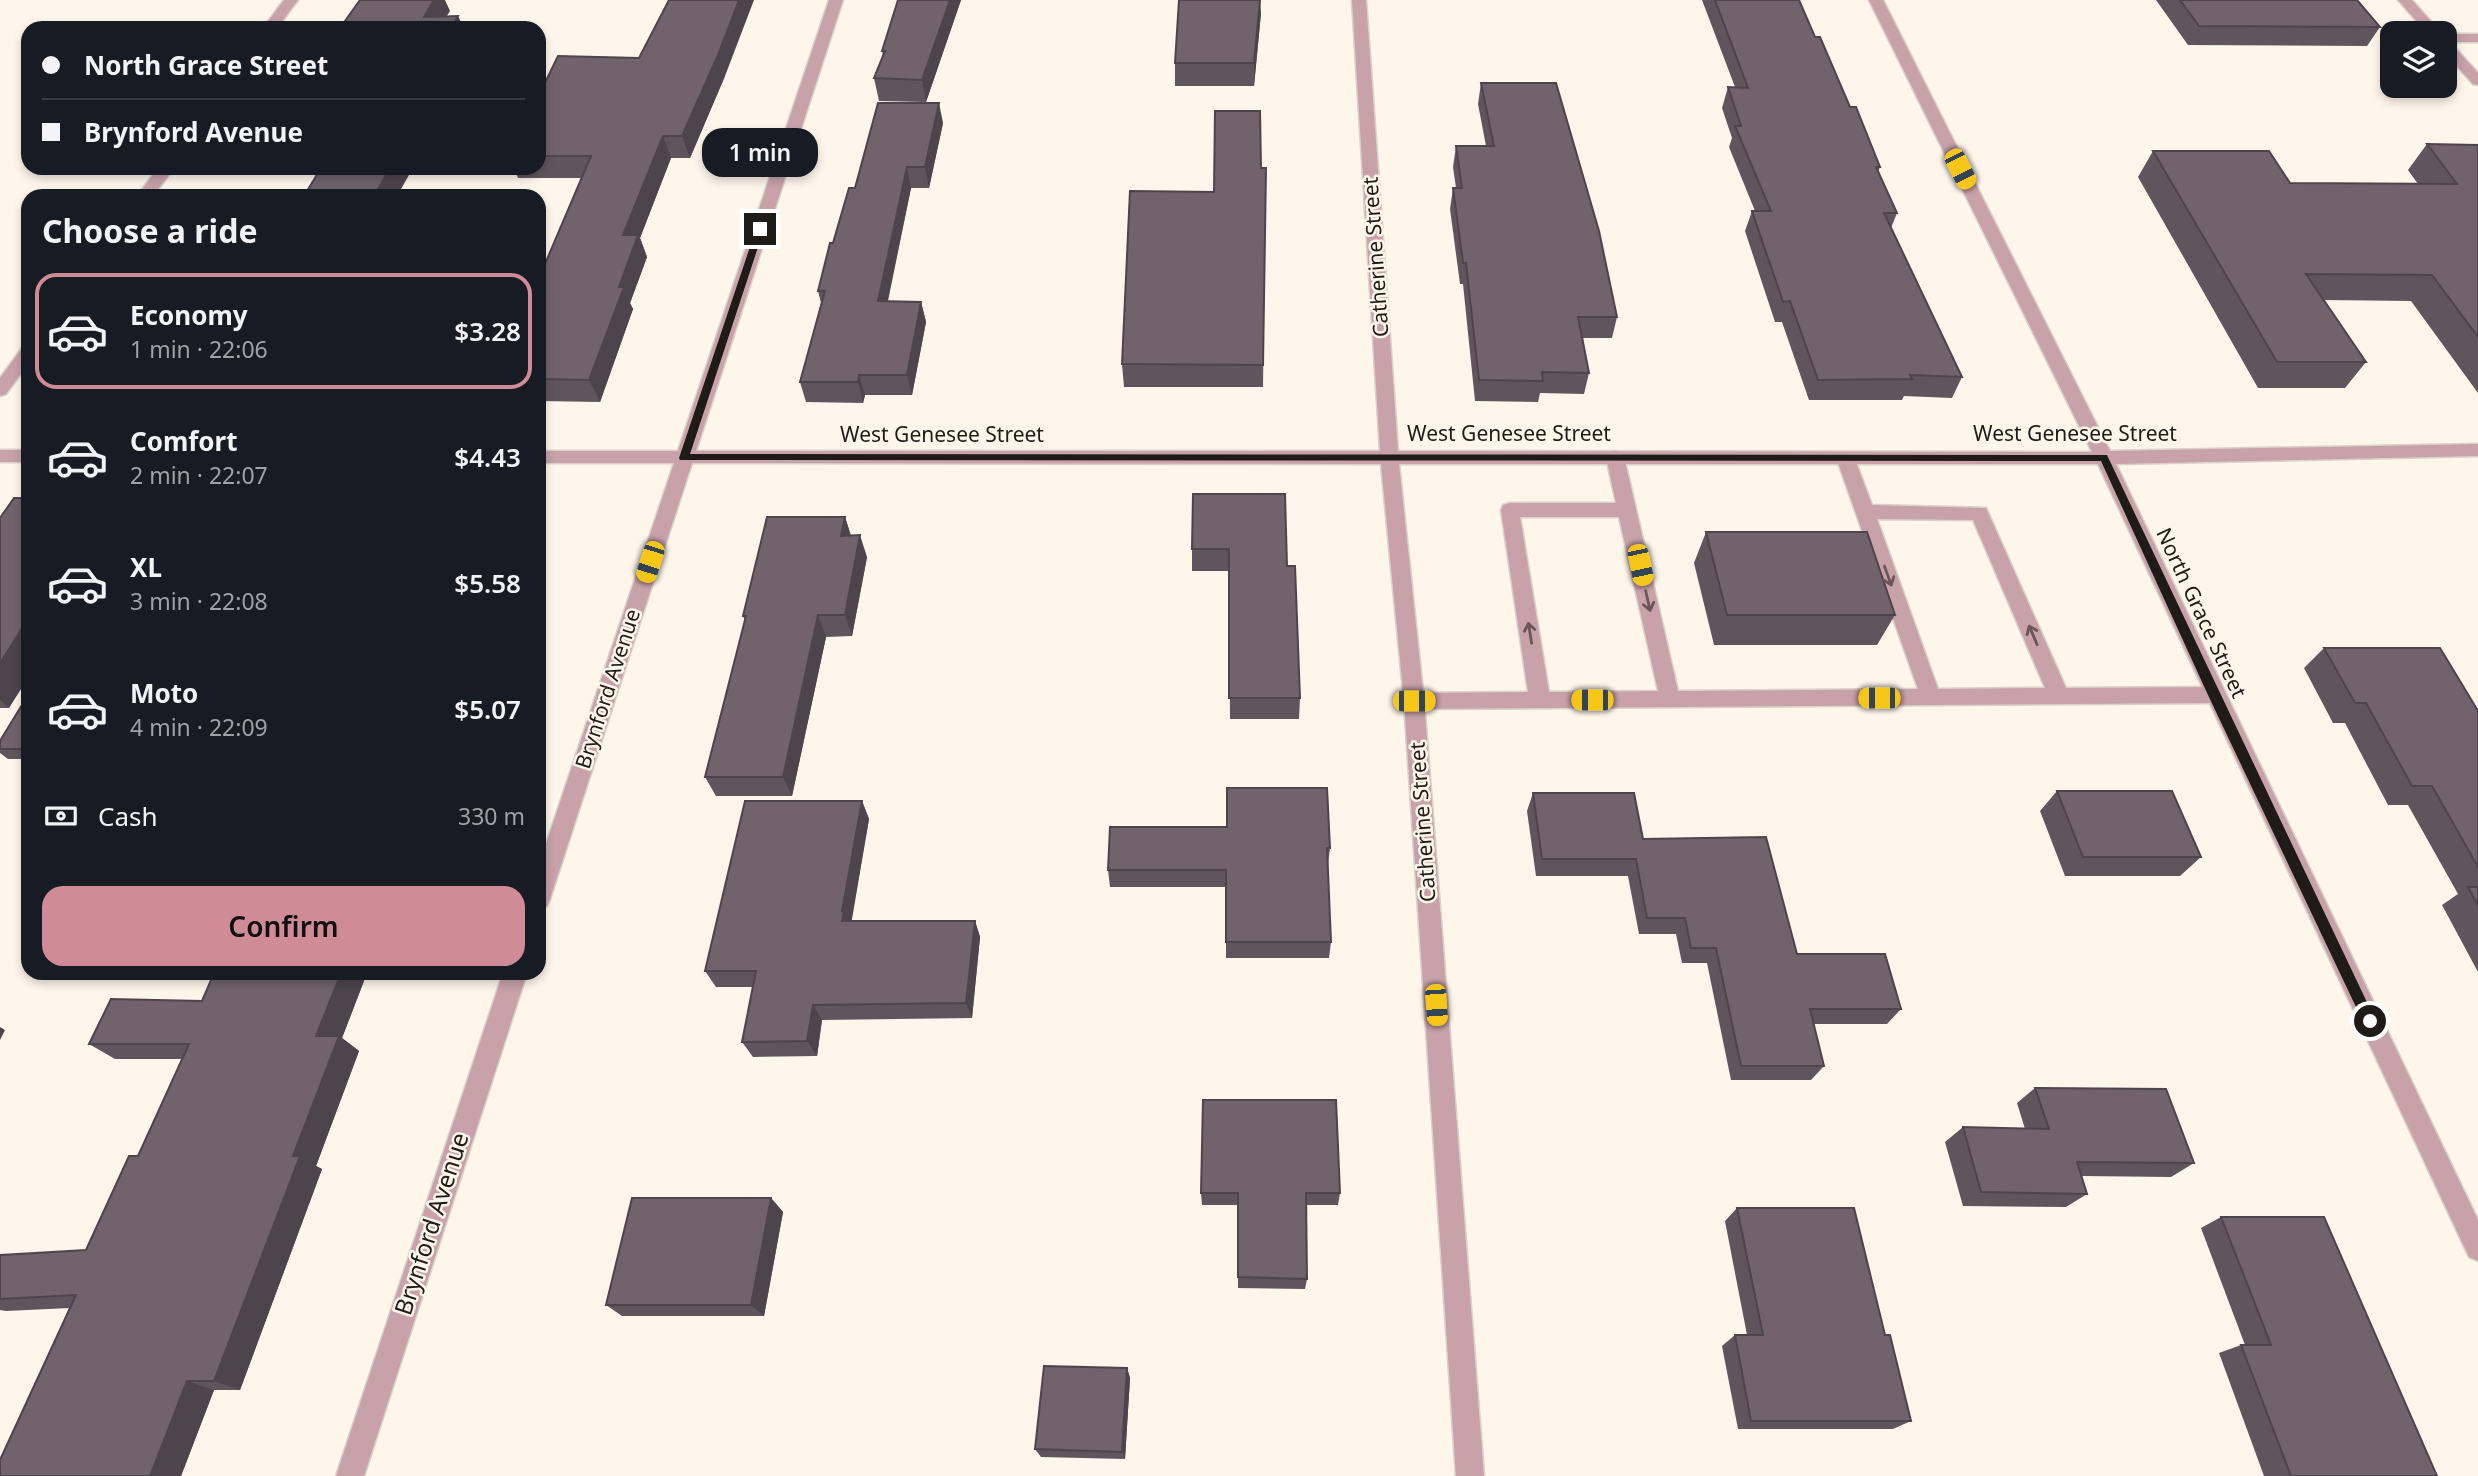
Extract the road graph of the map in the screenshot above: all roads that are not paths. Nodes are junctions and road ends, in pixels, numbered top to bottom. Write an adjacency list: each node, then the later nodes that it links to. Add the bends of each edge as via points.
1 (291, 0): 6 (street)
2 (836, 0): 21 (street, Brynford Avenue)
3 (1359, 0): 18 (street, Catherine Street)
4 (1876, 0): 22 (street, North Grace Street)
5 (2405, 0): 7 (street)
6 (275, 21)
7 (2423, 21)
8 (2457, 38): 9 (street)
9 (2478, 38)
10 (2457, 58): 11 (street)
11 (2478, 81)
12 (21, 362): 13 (street)
13 (0, 390)
14 (2478, 450): 22 (street, West Genesee Street)
15 (0, 456): 16 (street)
16 (21, 456)
17 (546, 457): 21 (street, West Genesee Street)
18 (1389, 457): 19 (street, West Genesee Street); 21 (street, West Genesee Street); 30 (street, Catherine Street)
19 (1615, 457): 20 (street, West Genesee Street); 23 (street)
20 (1845, 457): 22 (street, West Genesee Street); 24 (street)
21 (684, 458): 31 (street, Brynford Avenue)
22 (2104, 458): 25 (street, North Grace Street)
23 (1628, 510): 28 (street, one-way to 23, via 1510,510); 29 (street, one-way to 29)
24 (1864, 512): 26 (street, one-way to 26); 27 (street, one-way to 24, via 1979,513)
25 (2214, 695): 27 (street); 33 (street, North Grace Street)
26 (1931, 697): 27 (street); 29 (street)
27 (2060, 698)
28 (1541, 700): 29 (street); 30 (street)
29 (1670, 700)
30 (1414, 701): 35 (street, Catherine Street)
31 (546, 878)
32 (513, 980): 34 (street, Brynford Avenue)
33 (2478, 1248)
34 (350, 1476)
35 (1470, 1476)

